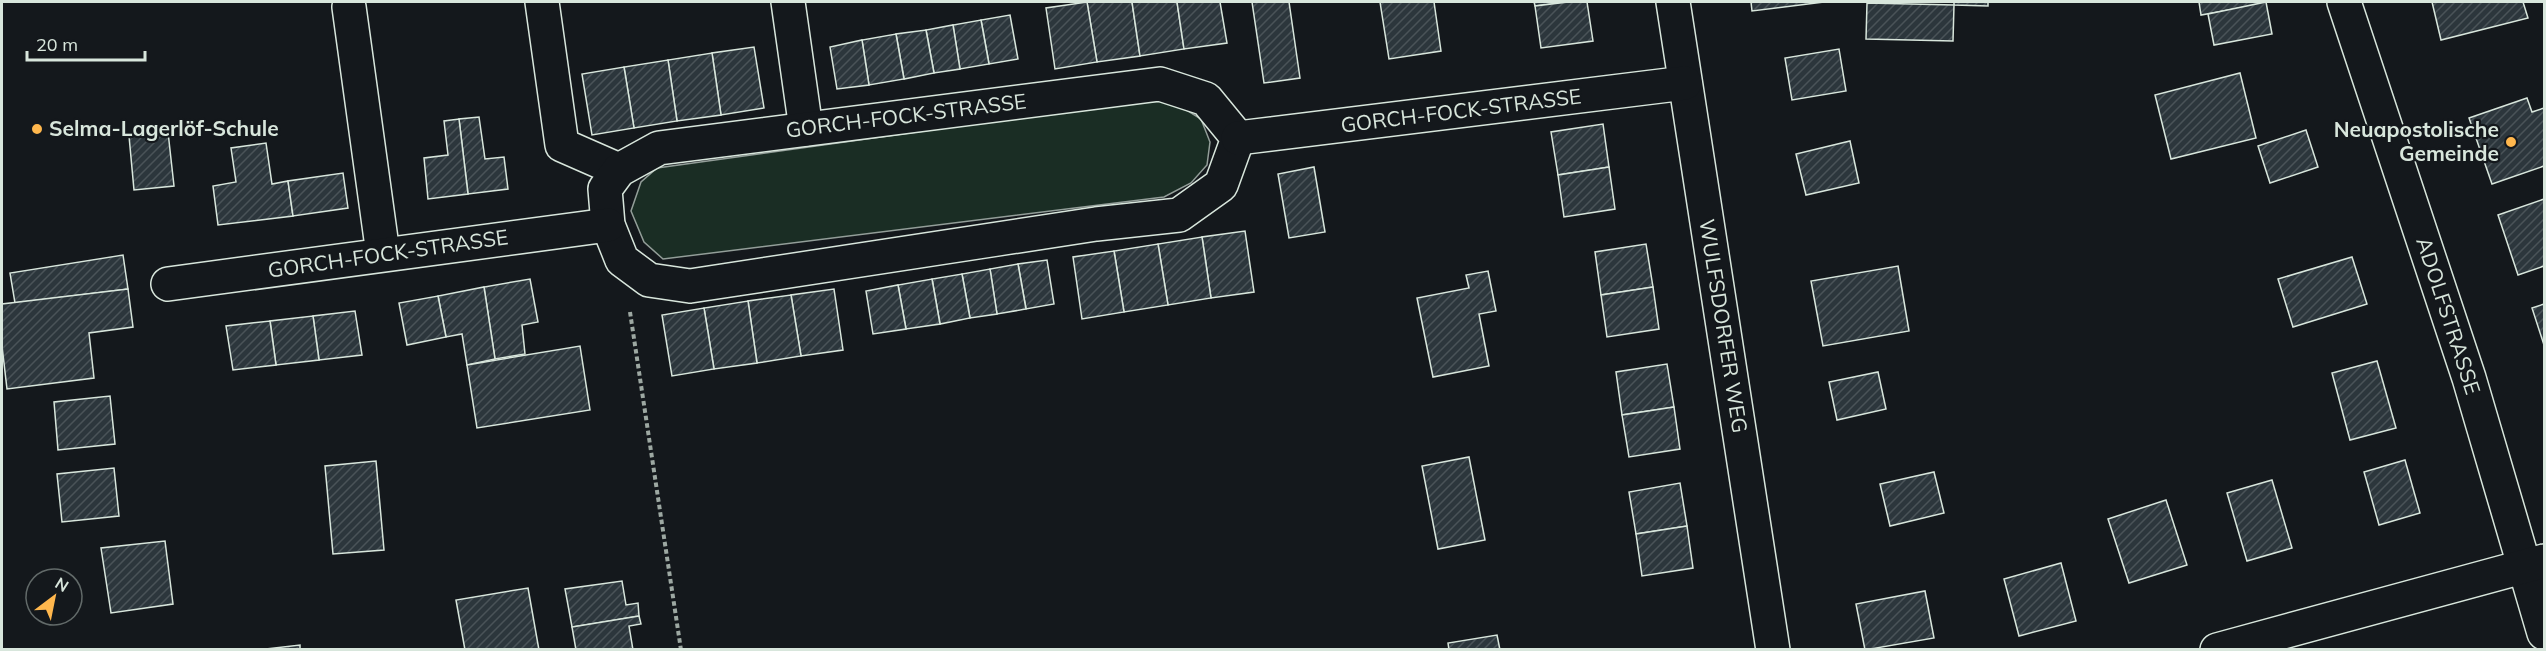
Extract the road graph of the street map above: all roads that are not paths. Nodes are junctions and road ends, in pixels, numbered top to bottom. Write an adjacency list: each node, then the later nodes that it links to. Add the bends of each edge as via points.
1 (542, 2): 9 (street, via 562,145)
2 (788, 2): 7 (street)
3 (1673, 2): 6 (street, WULFSDORFER WEG)
4 (2344, 2): 13 (street, ADOLFSTRASSE)
5 (349, 6): 11 (street)
6 (1685, 83): 8 (street, GORCH-FOCK-STRASSE); 15 (street, WULFSDORFER WEG)
7 (806, 129): 8 (street, GORCH-FOCK-STRASSE, via 1160,84 1206,99); 9 (street, GORCH-FOCK-STRASSE, via 659,148)
8 (1238, 138): 10 (street, via 1221,185 1179,215 1096,224 690,286 649,280 622,260)
9 (619, 170): 10 (street, via 605,189)
10 (608, 225): 11 (street, GORCH-FOCK-STRASSE)
11 (382, 254): 12 (street, GORCH-FOCK-STRASSE)
12 (168, 284)
13 (2535, 565): 14 (street, ADOLFSTRASSE); 16 (street)
14 (2544, 633)
15 (1773, 650)
16 (2217, 650)

